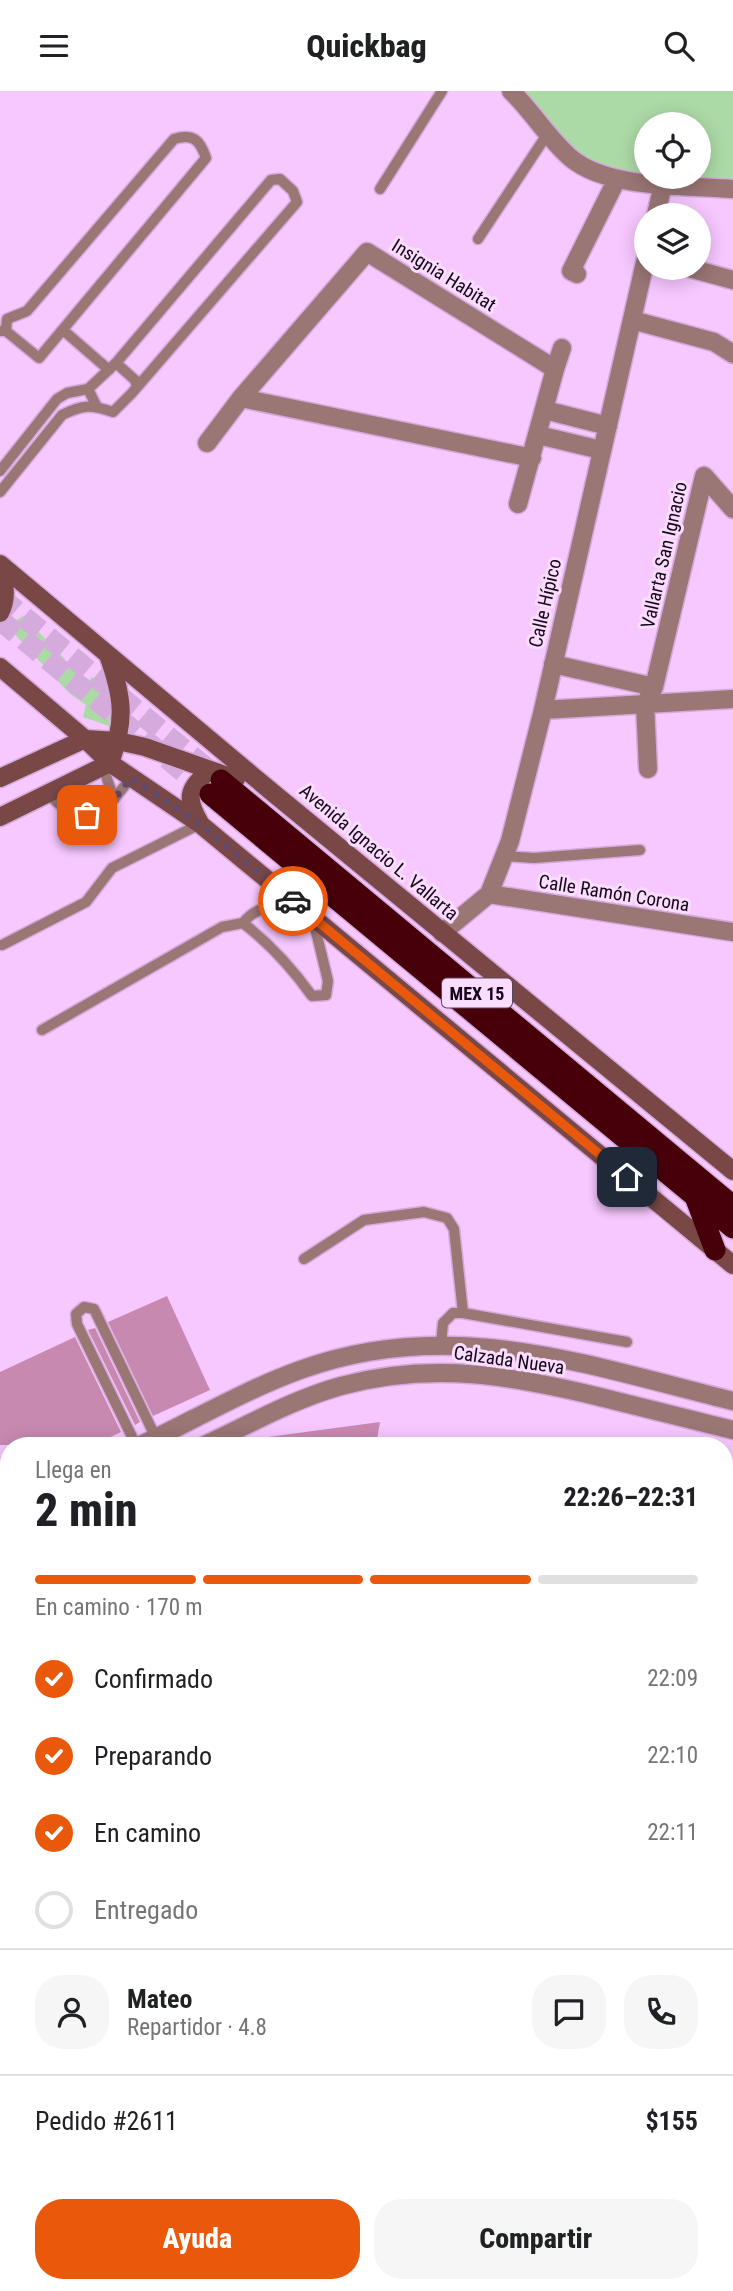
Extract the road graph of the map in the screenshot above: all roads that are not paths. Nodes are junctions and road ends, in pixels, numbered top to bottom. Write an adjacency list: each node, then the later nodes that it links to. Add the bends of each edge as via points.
1 (442, 91): 7 (lane)
2 (512, 91): 3 (street)
3 (548, 132): 4 (street, via 571,158 592,172); 9 (lane)
4 (617, 179): 5 (street); 10 (street, via 571,271)
5 (634, 181)
6 (711, 187): 8 (street)
7 (380, 189)
8 (733, 189)
9 (478, 239)
10 (577, 274)
11 (711, 274): 13 (street)
12 (641, 280): 15 (street, Calle Hípico)
13 (733, 280)
14 (3, 320): 16 (lane, via 27,311 174,139 195,139 206,158); 17 (lane)
15 (632, 320): 19 (street, via 715,342); 27 (street, Calle Hípico)
16 (64, 330): 17 (lane, via 39,358); 20 (lane)
17 (3, 331)
18 (562, 348): 21 (street)
19 (733, 354)
20 (112, 366): 22 (lane, via 135,380); 22 (lane, via 271,180 280,179 297,202); 23 (lane)
21 (555, 369): 24 (street, Insignia Habitat, via 367,252); 26 (street)
22 (137, 387): 25 (lane, via 113,412)
23 (88, 389): 25 (lane); 32 (lane, via 57,399)
24 (241, 398): 29 (street, Insignia Habitat); 31 (street)
25 (96, 405): 33 (lane, via 62,415)
26 (545, 410): 27 (street); 28 (street)
27 (608, 426): 30 (street, Calle Hípico)
28 (538, 435): 30 (street); 31 (street)
29 (206, 443)
30 (601, 450): 40 (street, Calle Hípico)
31 (532, 458): 34 (street)
32 (0, 471)
33 (0, 492)
34 (518, 504)
35 (733, 509): 42 (street, Vallarta San Ignacio, via 704,476)
36 (0, 564): 39 (street, Avenida Ignacio L. Vallarta)
37 (0, 572): 38 (street, via 5,601)
38 (0, 613)
39 (107, 653): 47 (street, via 121,696); 53 (street, Avenida Ignacio L. Vallarta)
40 (553, 664): 42 (street); 45 (street, Calle Hípico)
41 (0, 667): 46 (street)
42 (654, 687): 44 (street, Vallarta San Ignacio)
43 (733, 699): 44 (street)
44 (645, 704): 45 (street); 49 (street)
45 (543, 710): 59 (street, Calle Hípico)
46 (85, 739): 47 (street); 48 (street); 50 (street)
47 (118, 741): 48 (street); 52 (street, via 145,747)
48 (106, 765): 51 (street); 54 (street); 55 (lane)
49 (648, 769)
50 (0, 778)
51 (131, 778): 55 (lane); 57 (street)
52 (214, 781): 53 (street); 57 (street, via 195,783 190,798); 69 (highway, MEX 15)
53 (272, 792): 64 (street, Avenida Ignacio L. Vallarta)
54 (48, 794): 55 (lane, via 67,812 87,815); 56 (street)
55 (114, 799)
56 (0, 817)
57 (200, 824): 61 (street); 65 (lane, via 112,868 86,902)
58 (640, 850): 59 (lane)
59 (505, 856): 60 (street, Calle Hípico)
60 (489, 894): 63 (street, Calle Ramón Corona); 64 (street, Calle Hípico)
61 (307, 912): 62 (lane, via 270,906 251,913); 62 (lane, via 328,981 326,995 312,996 266,941); 72 (street)
62 (243, 923): 66 (lane, via 222,927)
63 (733, 932)
64 (442, 933): 67 (street, Avenida Ignacio L. Vallarta)
65 (2, 945)
66 (42, 1030)
67 (733, 1171)
68 (733, 1184): 69 (highway)
69 (699, 1189): 70 (highway, MEX 15); 71 (highway, MEX 15); 72 (highway)
70 (733, 1206)
71 (733, 1228)
72 (715, 1250): 74 (street)
73 (304, 1259): 75 (lane, via 364,1220 424,1212 447,1218 454,1229)
74 (733, 1265)
75 (463, 1313): 76 (lane); 77 (lane, via 453,1313 443,1323)
76 (627, 1342)
77 (441, 1344): 78 (street); 84 (street, via 365,1352 299,1370)
78 (486, 1346): 79 (street); 80 (street, via 570,1361)
79 (488, 1374): 81 (street, Calzada Nueva); 85 (street, Calzada Nueva, via 411,1373 341,1386)
80 (733, 1402)
81 (733, 1430)
82 (141, 1437): 83 (lane, via 77,1324 76,1314 84,1307 94,1309)
83 (142, 1437)
84 (157, 1437)
85 (222, 1437)

